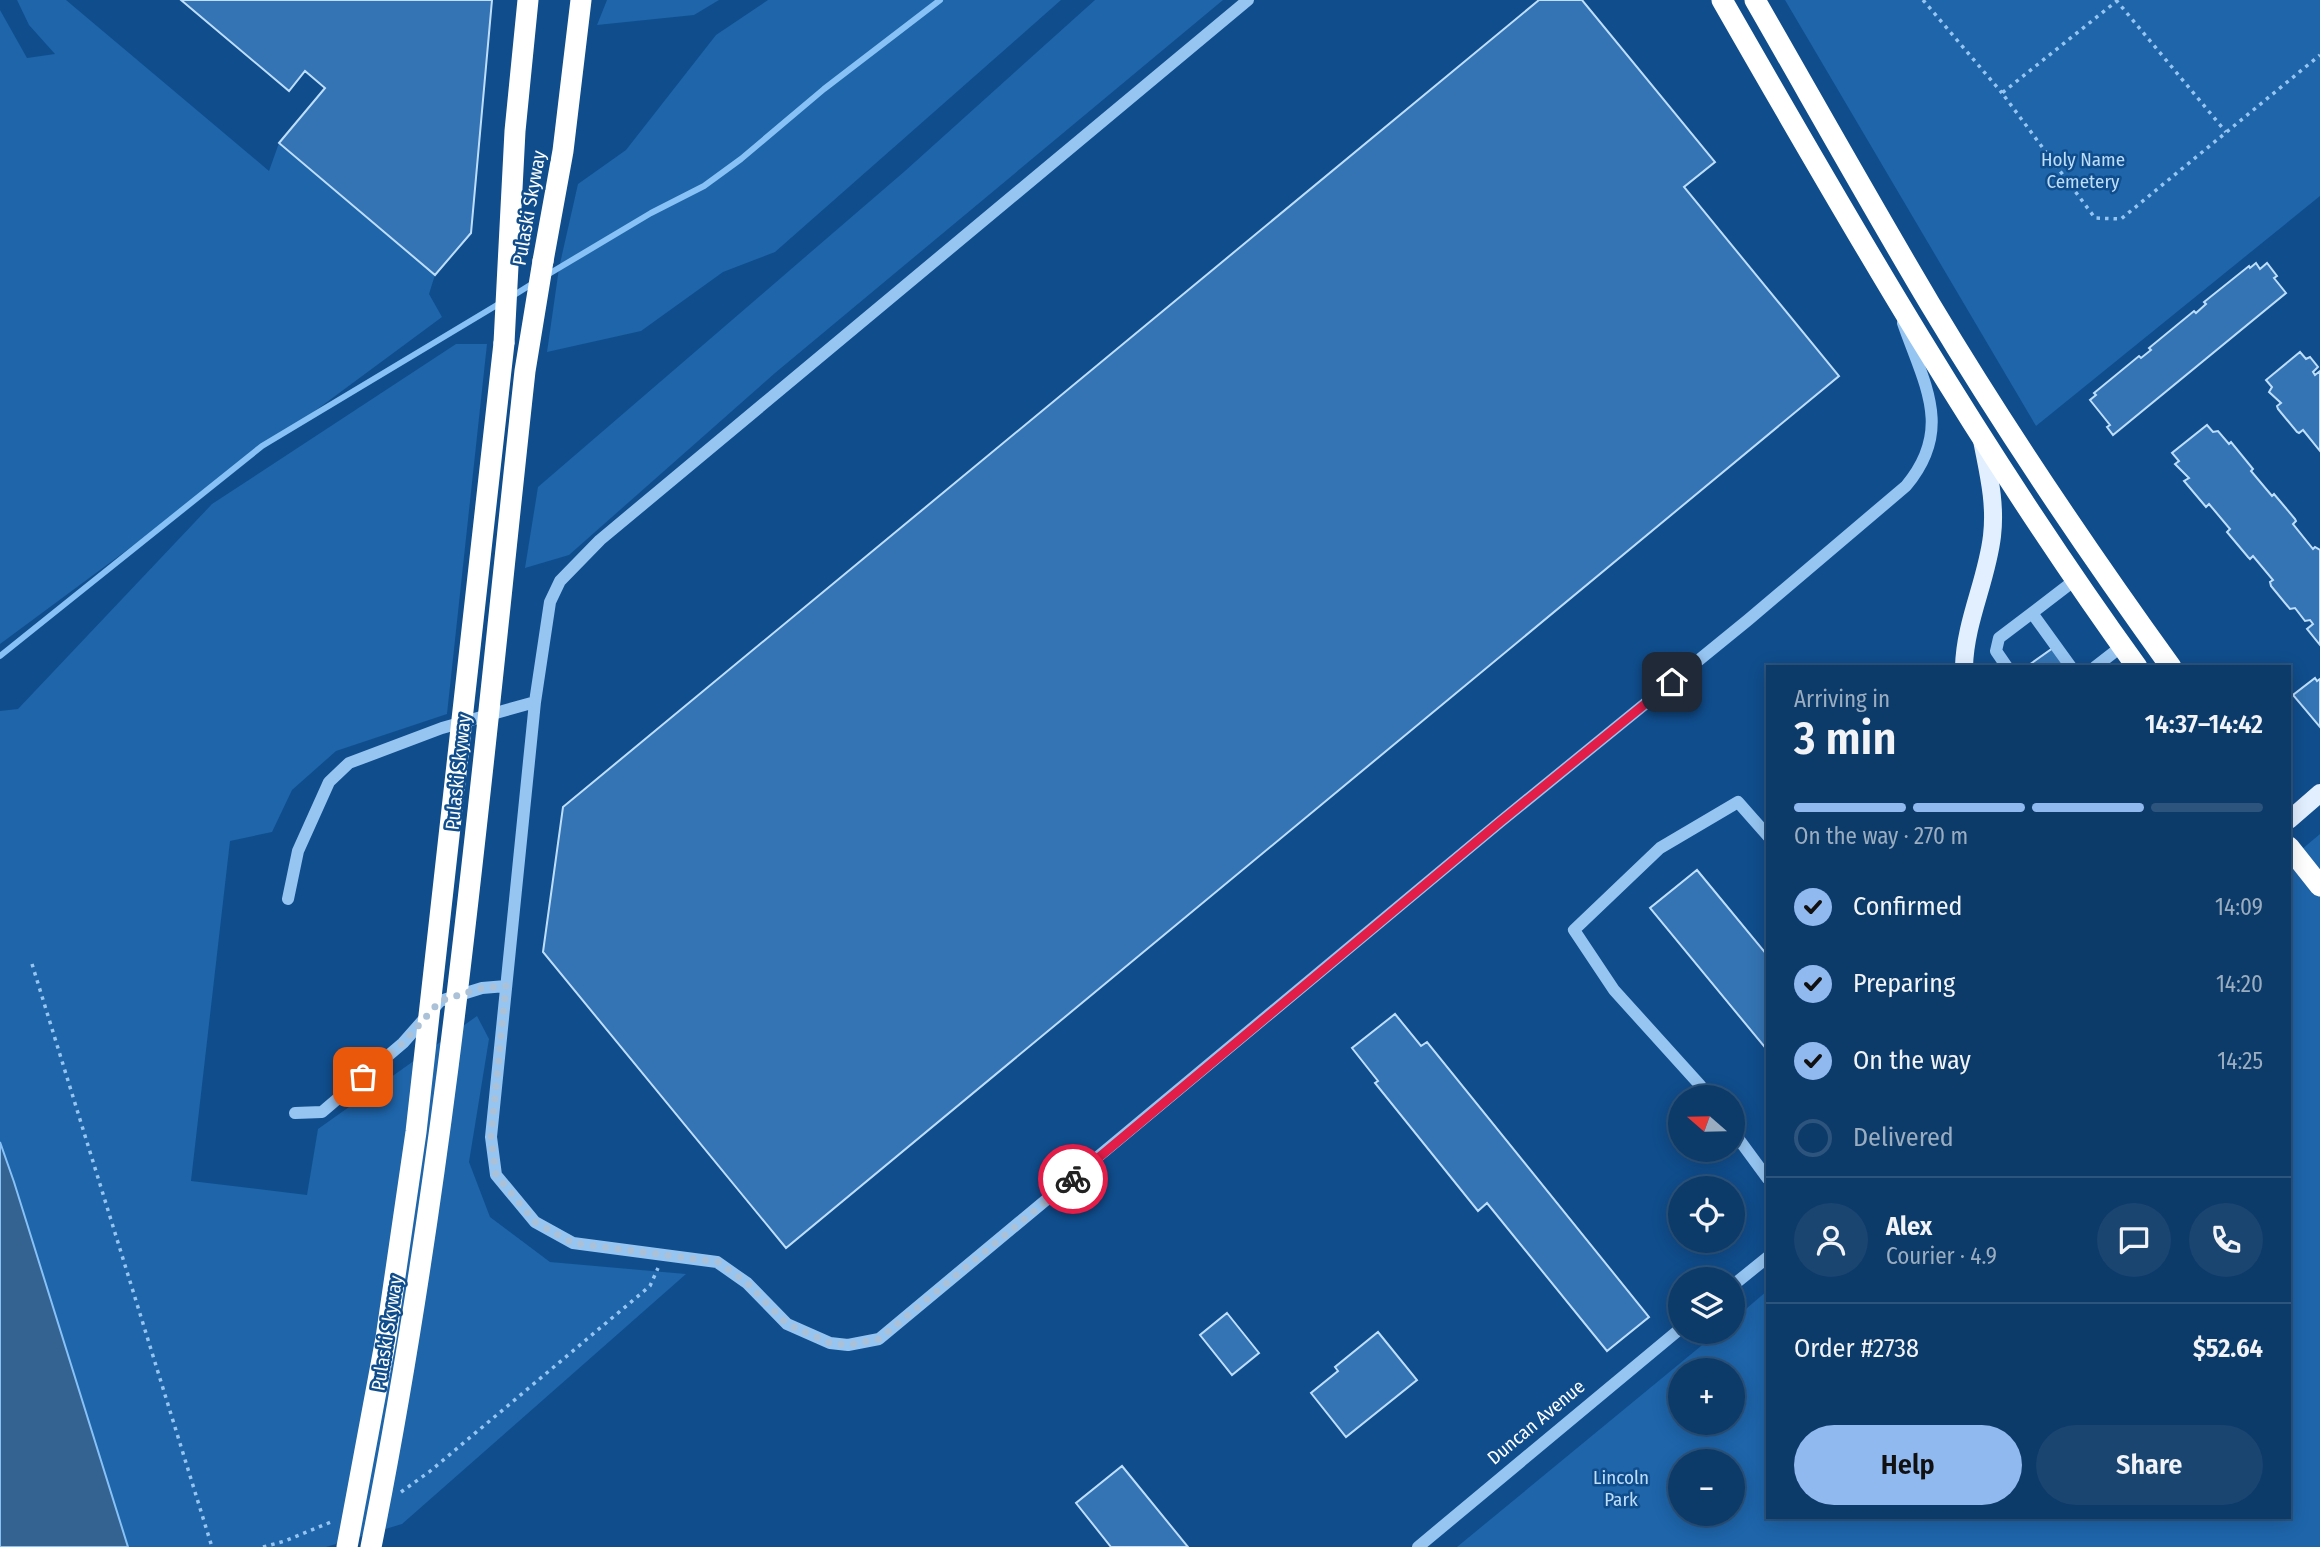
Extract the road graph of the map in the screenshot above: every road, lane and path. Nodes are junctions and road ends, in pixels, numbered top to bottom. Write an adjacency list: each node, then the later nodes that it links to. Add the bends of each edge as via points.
1 (528, 0): 43 (highway, Pulaski Skyway, bridge, via 514,143 504,344 424,1065 386,1338)
2 (581, 0): 44 (highway, Pulaski Skyway, bridge, via 563,151 525,371 440,1135)
3 (1248, 0): 22 (street, via 600,540 559,581 550,602)
4 (1722, 0): 11 (highway)
5 (1755, 0): 21 (highway, via 1974,375)
6 (1923, 0): 9 (path)
7 (2117, 0): 9 (path); 10 (path)
8 (2320, 55): 10 (path)
9 (2002, 93): 10 (path, via 2095,218 2121,219)
10 (2226, 132)
11 (1892, 295): 12 (highway); 35 (street, via 1932,409 1929,446 1906,486 879,1339 830,1343 787,1324 747,1283 718,1262)
12 (1981, 439): 13 (highway); 16 (main road, via 1993,496 1992,537)
13 (2075, 580): 14 (street); 15 (highway)
14 (2032, 613): 17 (street, via 1999,638 1996,651); 18 (street)
15 (2122, 646): 19 (street); 20 (highway)
16 (1964, 665)
17 (2006, 665)
18 (2070, 665)
19 (2098, 665)
20 (2136, 665)
21 (2170, 665)
22 (535, 702): 28 (street, via 442,728 349,763 329,782 298,852); 30 (street)
23 (2320, 793): 24 (main road)
24 (2291, 818)
25 (1766, 834): 31 (street, via 1738,802 1660,848 1574,930 1614,990)
26 (2291, 850): 27 (highway)
27 (2320, 886)
28 (288, 899)
29 (32, 964): 41 (path)
30 (506, 986): 32 (street, via 440,1001 403,1043 321,1112); 35 (street, via 491,1137 496,1175 535,1222 573,1243)
31 (1700, 1085)
32 (295, 1113)
33 (1745, 1148): 34 (street)
34 (1766, 1176)
35 (665, 1254): 39 (path, via 650,1286)
36 (1766, 1259): 37 (street)
37 (1745, 1276)
38 (1668, 1339): 45 (street, Duncan Avenue)
39 (400, 1493)
40 (337, 1520): 42 (path)
41 (212, 1547)
42 (263, 1547)
43 (347, 1547)
44 (372, 1547)
45 (1418, 1547)

